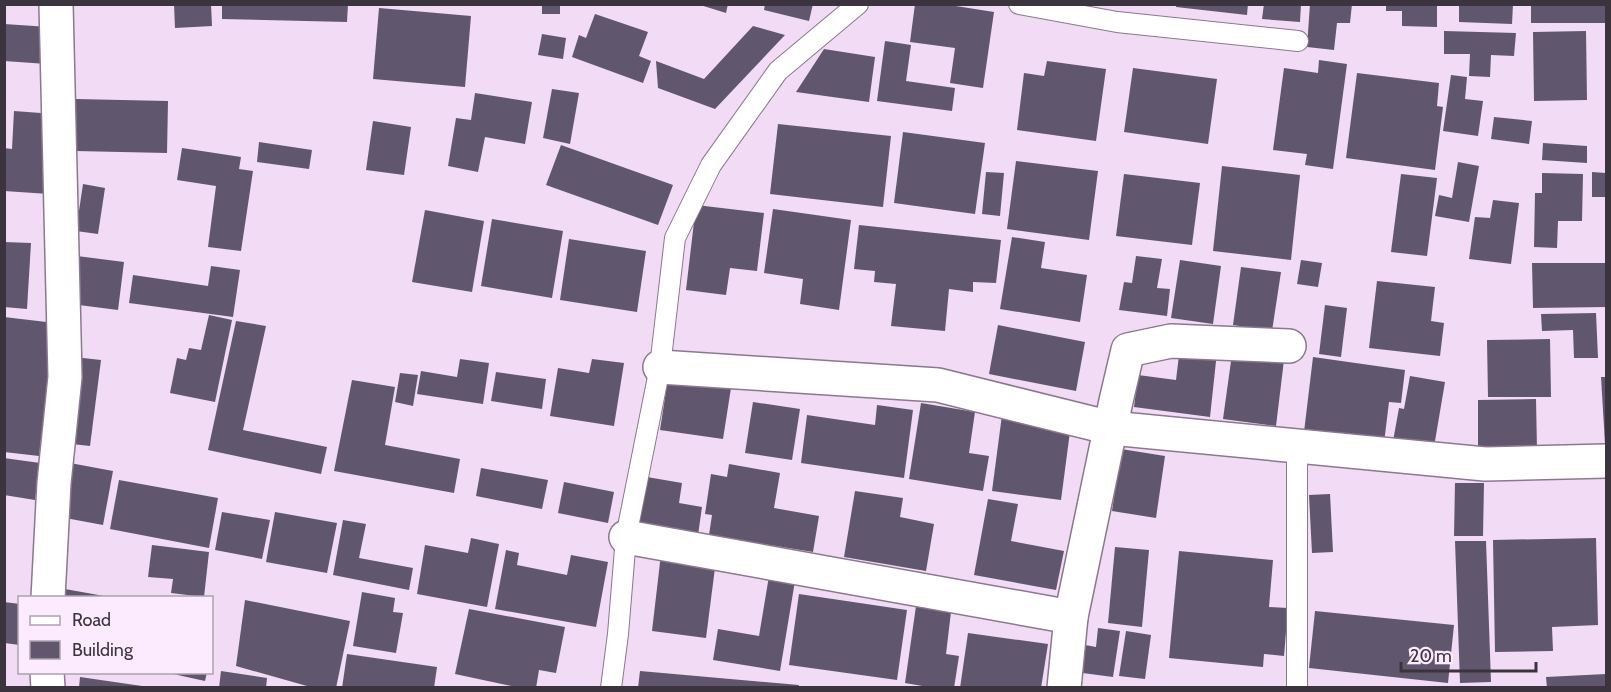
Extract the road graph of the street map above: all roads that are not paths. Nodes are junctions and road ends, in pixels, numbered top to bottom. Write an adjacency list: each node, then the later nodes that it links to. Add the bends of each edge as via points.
1 (56, 4): 11 (street, via 66,376 54,483)
2 (858, 4): 6 (lane, via 778,71 711,165 675,238)
3 (1019, 4): 4 (lane, via 1117,22)
4 (1298, 41)
5 (1289, 346): 7 (street, via 1171,341 1128,350)
6 (660, 367): 7 (street, via 938,385); 10 (lane)
7 (1110, 428): 8 (street); 12 (street)
8 (1297, 446): 9 (street, via 1485,464); 15 (lane)
9 (1606, 461)
10 (626, 537): 12 (street); 13 (lane)
11 (48, 596)
12 (1071, 617): 14 (street)
13 (611, 687)
14 (1064, 687)
15 (1297, 687)

